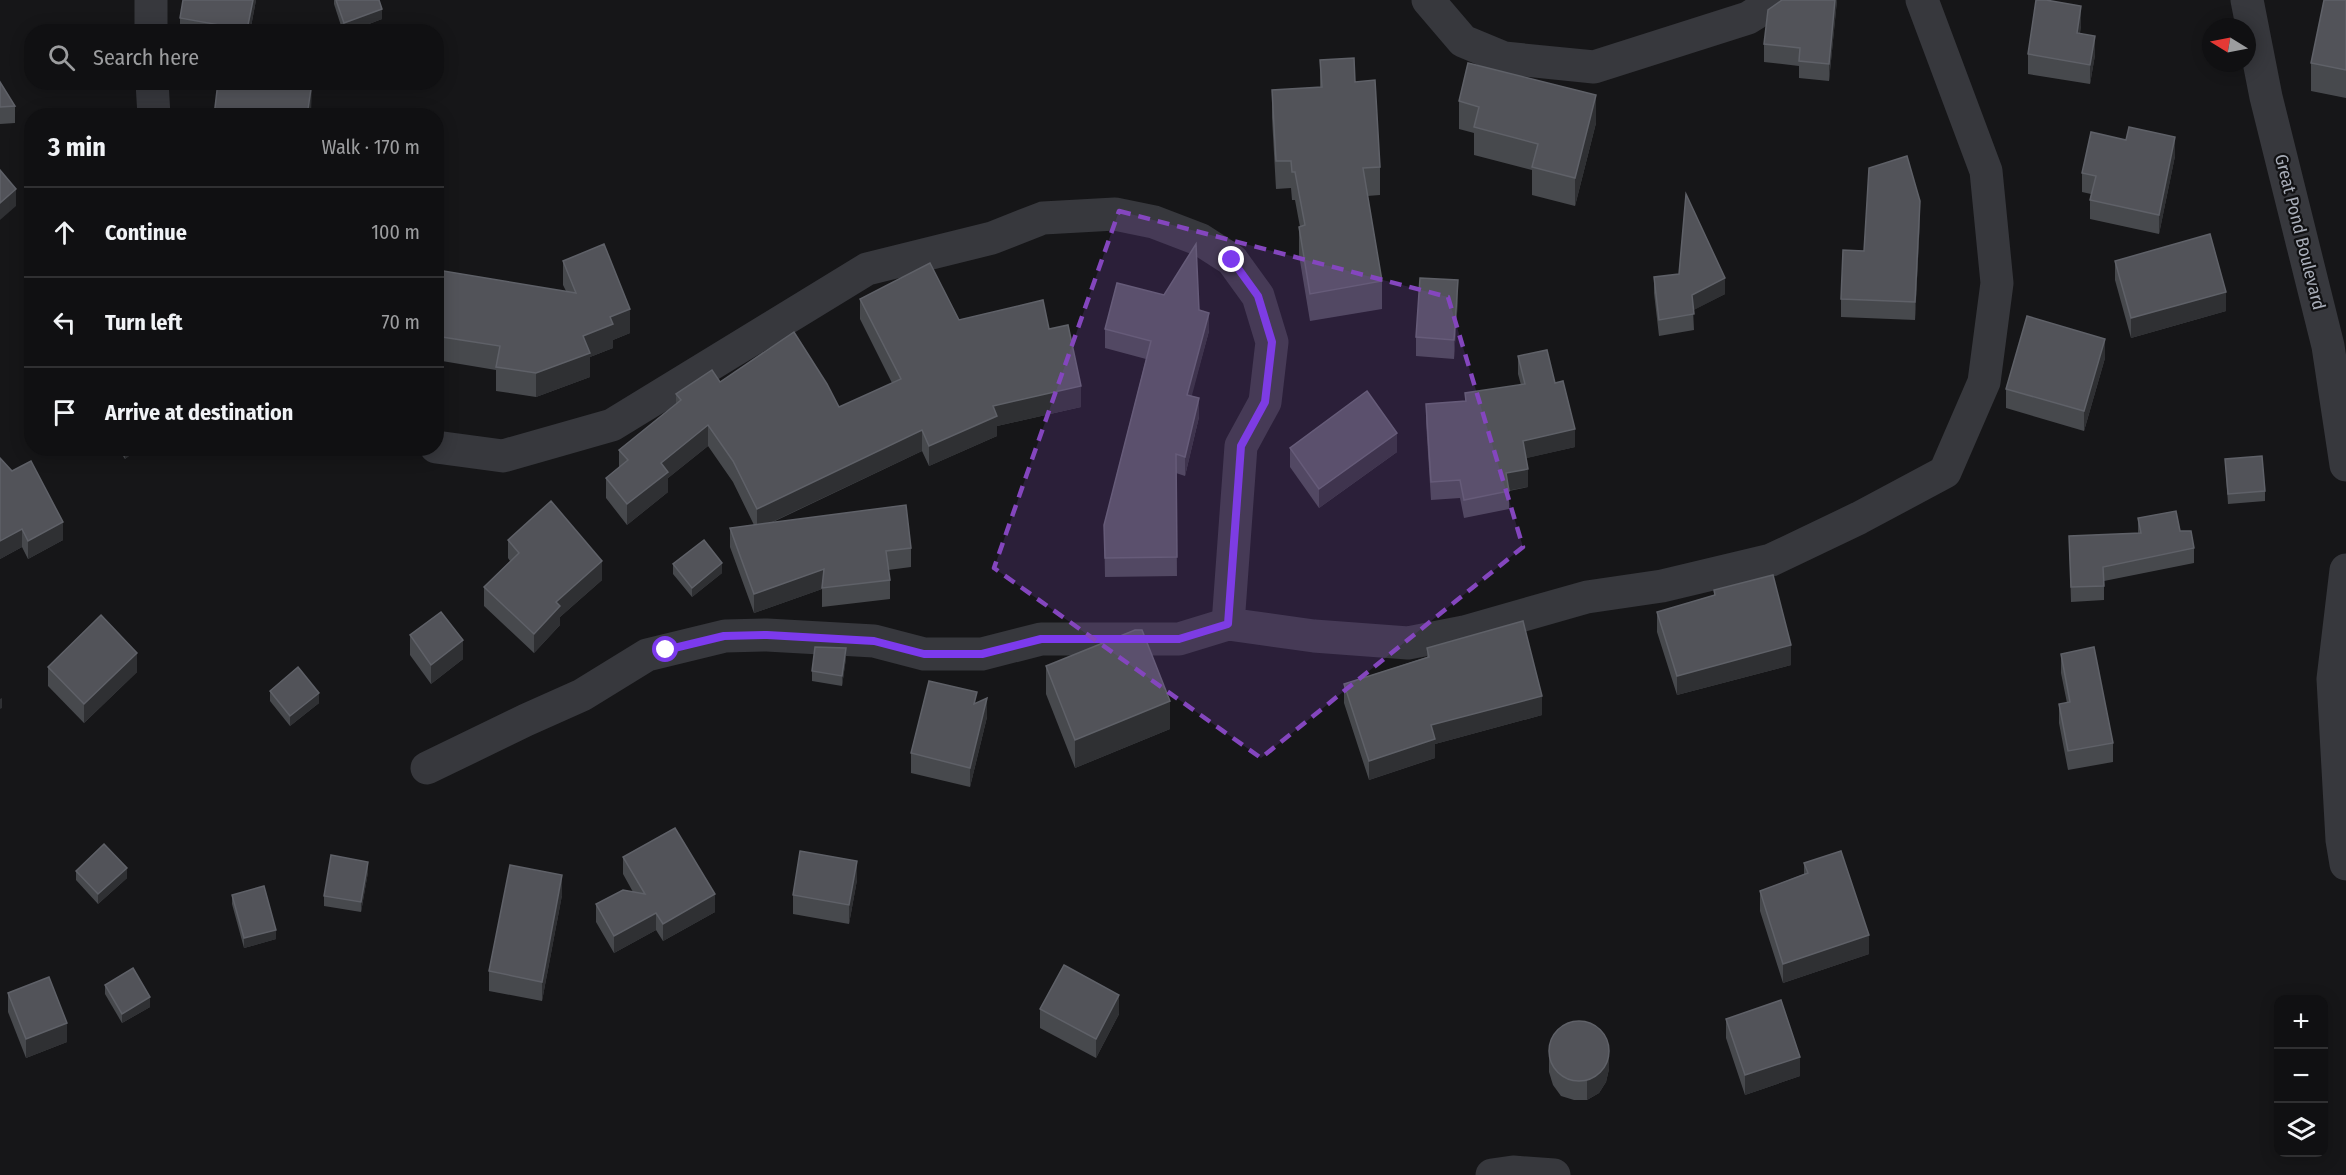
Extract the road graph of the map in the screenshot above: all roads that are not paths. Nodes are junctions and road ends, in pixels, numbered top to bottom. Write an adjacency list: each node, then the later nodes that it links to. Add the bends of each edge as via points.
1 (151, 0): 6 (street)
2 (1428, 0): 3 (street, via 1463,41 1504,58 1594,67 1748,18)
3 (1777, 0)
4 (1922, 0): 13 (street, via 1986,171 1997,283 1984,382 1945,472 1771,560 1662,586 1587,597 1464,632 1408,643)
5 (2247, 0): 9 (street, Great Pond Boulevard, via 2266,97)
6 (151, 24)
7 (152, 90): 8 (street)
8 (154, 108)
9 (2337, 347): 11 (street, Great Pond Boulevard)
10 (444, 448): 13 (street, via 503,456 612,425 867,269 992,238 1043,218 1116,214 1154,222 1202,240 1232,260 1258,296 1272,342 1265,402 1241,446)
11 (2346, 465)
12 (2346, 570): 15 (street, via 2333,679)
13 (1228, 624): 14 (street, via 1179,639 1041,639 982,654 924,654 874,641 724,636 647,655 582,695)
14 (427, 768)
15 (2346, 864)
16 (1492, 1175): 17 (street)
17 (1554, 1175)

